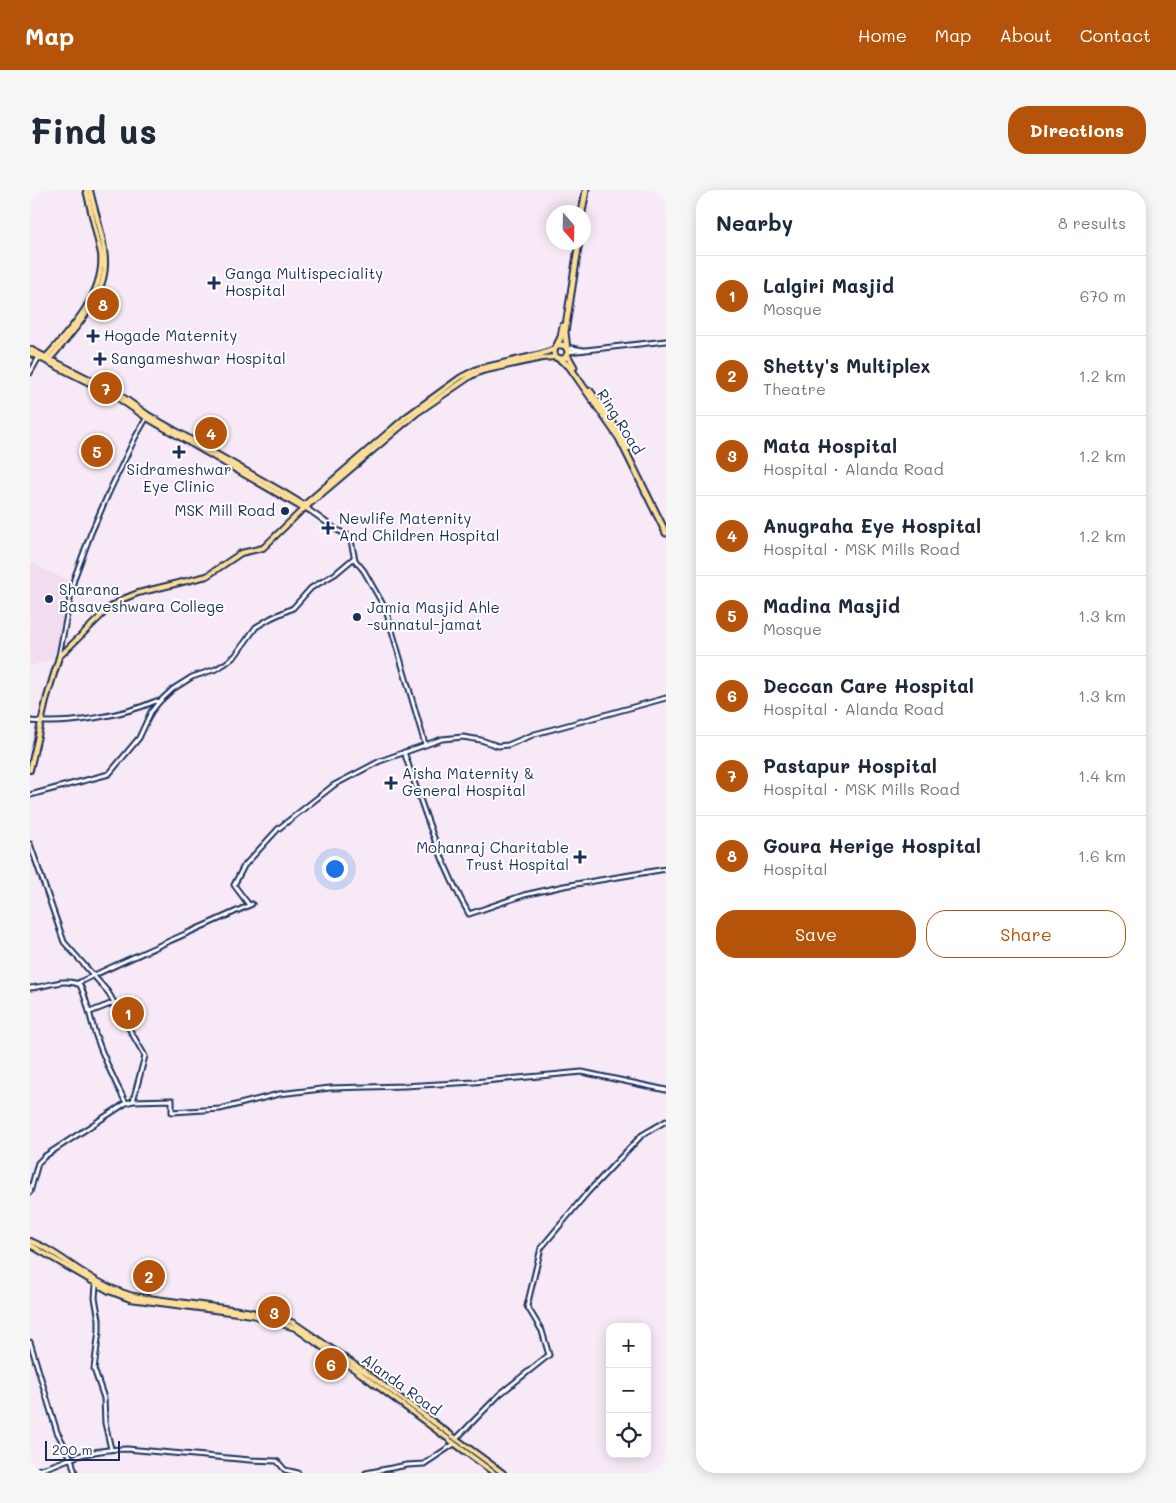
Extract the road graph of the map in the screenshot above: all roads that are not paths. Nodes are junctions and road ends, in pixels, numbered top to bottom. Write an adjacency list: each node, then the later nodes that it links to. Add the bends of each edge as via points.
1 (86, 190): 14 (main road, via 101,254 100,278 89,302)
2 (90, 190): 14 (main road, via 104,252 103,280 74,330)
3 (586, 190): 4 (highway)
4 (583, 205)
5 (577, 250): 8 (highway, Ring Road, via 562,332)
6 (577, 250): 10 (highway, Ring Road, via 565,332)
7 (666, 341): 10 (street, via 588,350 572,348)
8 (555, 348): 10 (highway, via 561,345); 13 (highway, Ring Road); 17 (main road, via 476,369 461,377 407,416)
9 (30, 349): 12 (main road)
10 (567, 352): 13 (highway, via 564,358); 18 (highway, Ring Road, via 571,364 620,433)
11 (30, 353): 12 (main road)
12 (39, 355): 14 (main road); 15 (street)
13 (557, 357): 17 (main road, via 482,371 471,376 417,412); 19 (highway, Ring Road, via 569,366 619,438)
14 (47, 359): 16 (main road, via 117,393)
15 (30, 373)
16 (148, 416): 17 (main road, via 227,459); 21 (street, via 110,490 74,579)
17 (305, 508): 20 (street, via 350,536); 21 (main road, via 263,548 240,553 207,576 150,589 123,599)
18 (666, 526)
19 (666, 533)
20 (354, 558): 23 (street, via 312,588 293,608 256,628 226,664 192,677); 26 (street, via 386,610)
21 (59, 657): 25 (main road)
22 (666, 698): 26 (street, via 535,734 508,745 498,746 463,737)
23 (159, 702): 25 (street, via 88,719); 29 (street, via 139,738 109,774)
24 (30, 721): 25 (street)
25 (41, 722): 28 (main road)
26 (425, 744): 27 (street)
27 (404, 752): 31 (street, via 443,861 468,914 524,895 564,886); 32 (street, via 334,786 278,829 244,866 234,885 250,905)
28 (30, 770)
29 (30, 795)
30 (30, 844): 32 (street, via 64,942)
31 (666, 870)
32 (93, 976): 33 (street); 35 (street, via 108,992)
33 (78, 983): 34 (street); 36 (street)
34 (30, 988)
35 (113, 1003): 36 (street); 38 (street, via 145,1056)
36 (90, 1012): 39 (street, via 96,1036)
37 (666, 1090): 38 (street, via 582,1072 474,1082 330,1088 279,1094 220,1109 172,1112 172,1100)
38 (133, 1101): 39 (street)
39 (126, 1103): 41 (street, via 45,1156 38,1163)
40 (666, 1121): 46 (street, via 642,1135 541,1248 527,1306 542,1331 549,1355 500,1394)
41 (30, 1192)
42 (30, 1241): 44 (main road, Alanda Road, via 51,1251)
43 (30, 1245): 44 (main road, Alanda Road)
44 (99, 1285): 46 (main road, Alanda Road, via 124,1297 248,1314 295,1328); 47 (street, via 95,1298 99,1331 94,1369 104,1398)
45 (30, 1342): 48 (street, via 56,1430)
46 (455, 1442): 52 (street, via 424,1464); 53 (main road, Alanda Road); 54 (main road, Alanda Road)
47 (111, 1449): 48 (street); 51 (street, via 277,1461 285,1470)
48 (71, 1458): 49 (street, via 52,1467); 50 (street)
49 (30, 1471)
50 (75, 1473)
51 (298, 1473)
52 (366, 1473)
53 (494, 1473)
54 (503, 1473)

